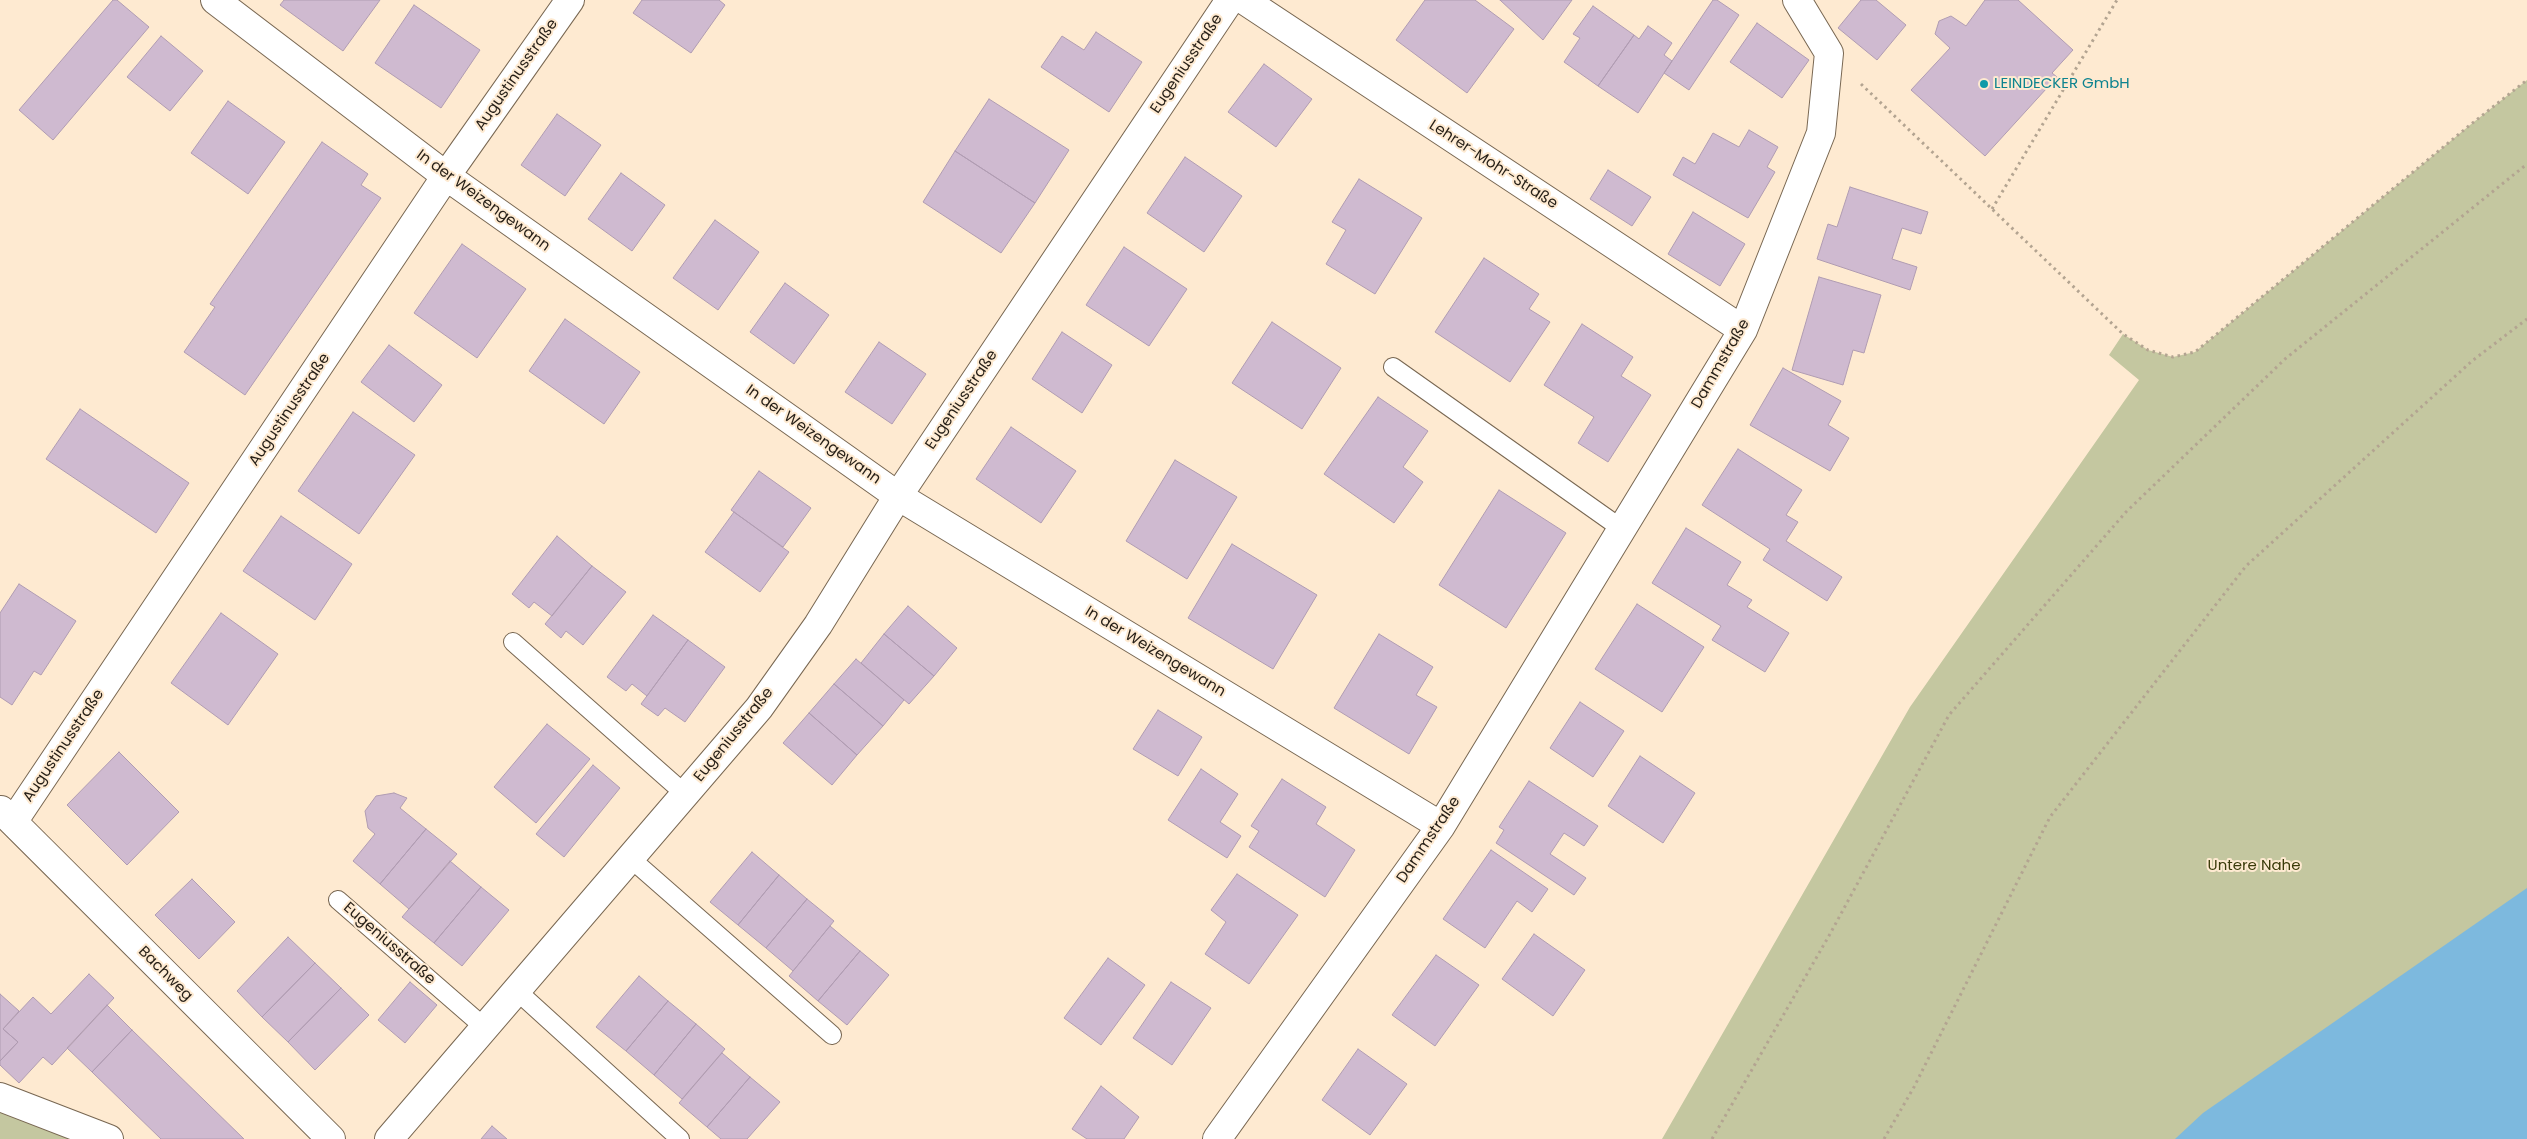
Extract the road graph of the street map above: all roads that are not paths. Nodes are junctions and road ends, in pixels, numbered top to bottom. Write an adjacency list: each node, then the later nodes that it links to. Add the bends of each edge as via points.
1 (215, 0): 6 (street, In der Weizengewann)
2 (570, 0): 6 (street, Augustinusstraße)
3 (1230, 0): 9 (street, Eugeniusstraße)
4 (1244, 0): 7 (street, Lehrer-Mohr-Straße)
5 (1797, 0): 7 (street, Dammstraße, via 1828,53 1820,134)
6 (446, 176): 9 (street, In der Weizengewann); 13 (street, Augustinusstraße)
7 (1743, 330): 10 (street, Dammstraße)
8 (1394, 367): 10 (lane)
9 (898, 496): 12 (street, Eugeniusstraße, via 818,626 758,708); 14 (street, In der Weizengewann)
10 (1622, 529): 14 (street, Dammstraße)
11 (514, 642): 12 (lane, Eugeniusstraße)
12 (685, 794): 15 (street, Eugeniusstraße)
13 (7, 816): 22 (street, Bachweg)
14 (1441, 826): 25 (street, Dammstraße)
15 (629, 857): 17 (street, Eugeniusstraße); 19 (lane)
16 (338, 900): 18 (lane, Eugeniusstraße)
17 (516, 990): 18 (street, Eugeniusstraße); 24 (lane)
18 (484, 1027): 23 (street, Eugeniusstraße)
19 (832, 1035)
20 (0, 1097): 21 (street)
21 (109, 1139)
22 (331, 1139)
23 (389, 1139)
24 (680, 1139)
25 (1217, 1139)

